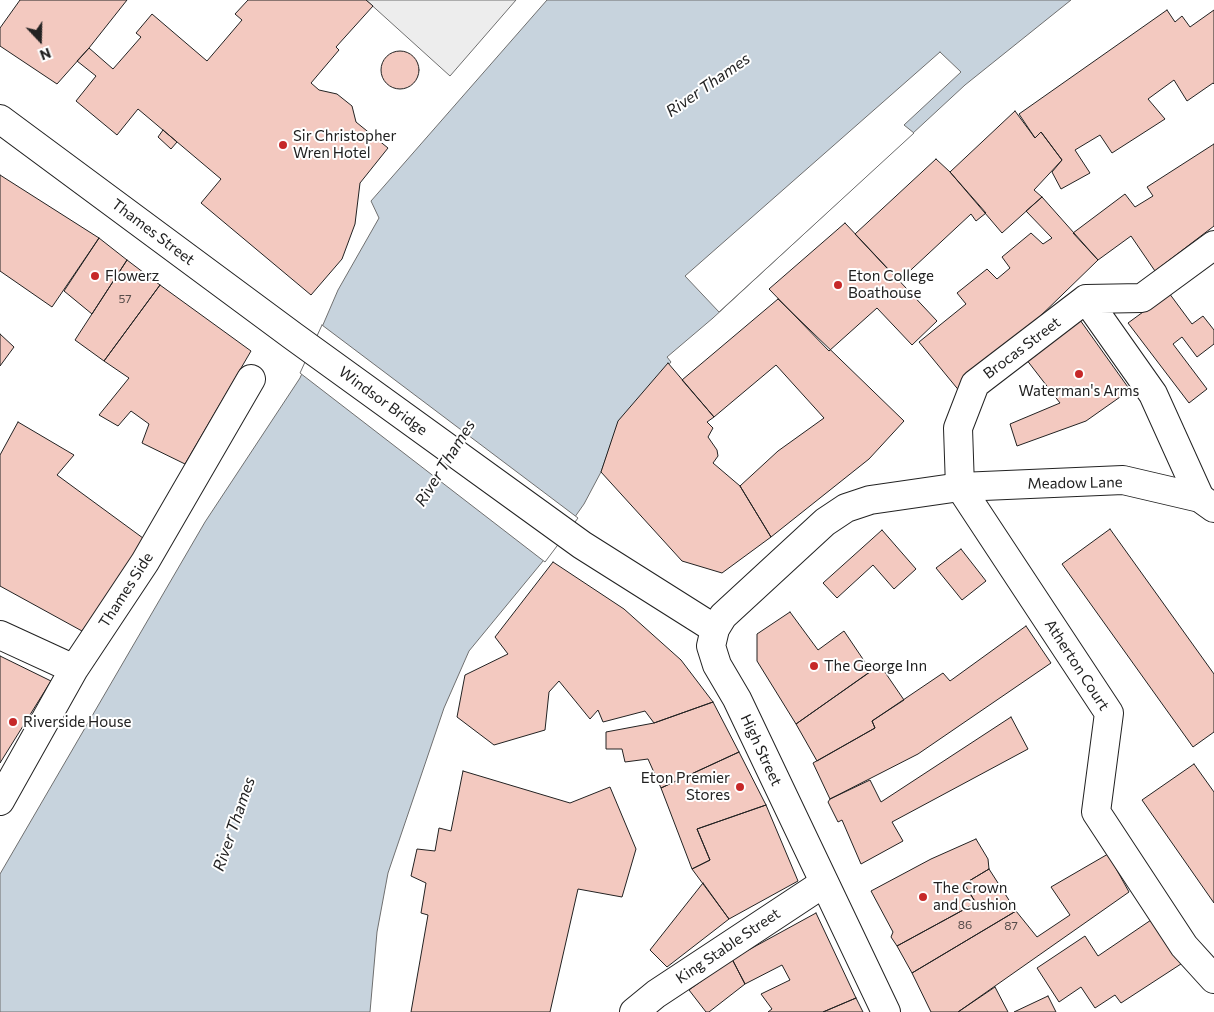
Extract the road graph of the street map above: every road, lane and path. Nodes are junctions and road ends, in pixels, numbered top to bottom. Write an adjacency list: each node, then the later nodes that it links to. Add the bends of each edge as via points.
1 (0, 119): 4 (street, Thames Street)
2 (1214, 245): 3 (street, via 1142,298)
3 (1086, 299): 6 (street, Brocas Street, via 975,384 958,428); 7 (street, via 1153,394)
4 (306, 345): 8 (street, Windsor Bridge, via 582,545)
5 (252, 379): 10 (street, Thames Side, via 145,562)
6 (960, 487): 7 (street, Meadow Lane, via 1123,480); 8 (street, via 870,500 846,508 825,522 723,616); 13 (street, Atherton Court, via 1109,713 1096,812 1184,946)
7 (1207, 503)
8 (715, 629): 12 (street, High Street, via 711,646 717,665 737,699)
9 (0, 635): 10 (street)
10 (74, 669): 11 (street, Thames Side)
11 (0, 801)
12 (824, 883): 14 (street, King Stable Street, via 656,994); 15 (street, High Street)
13 (1214, 979)
14 (634, 1012)
15 (886, 1012)

